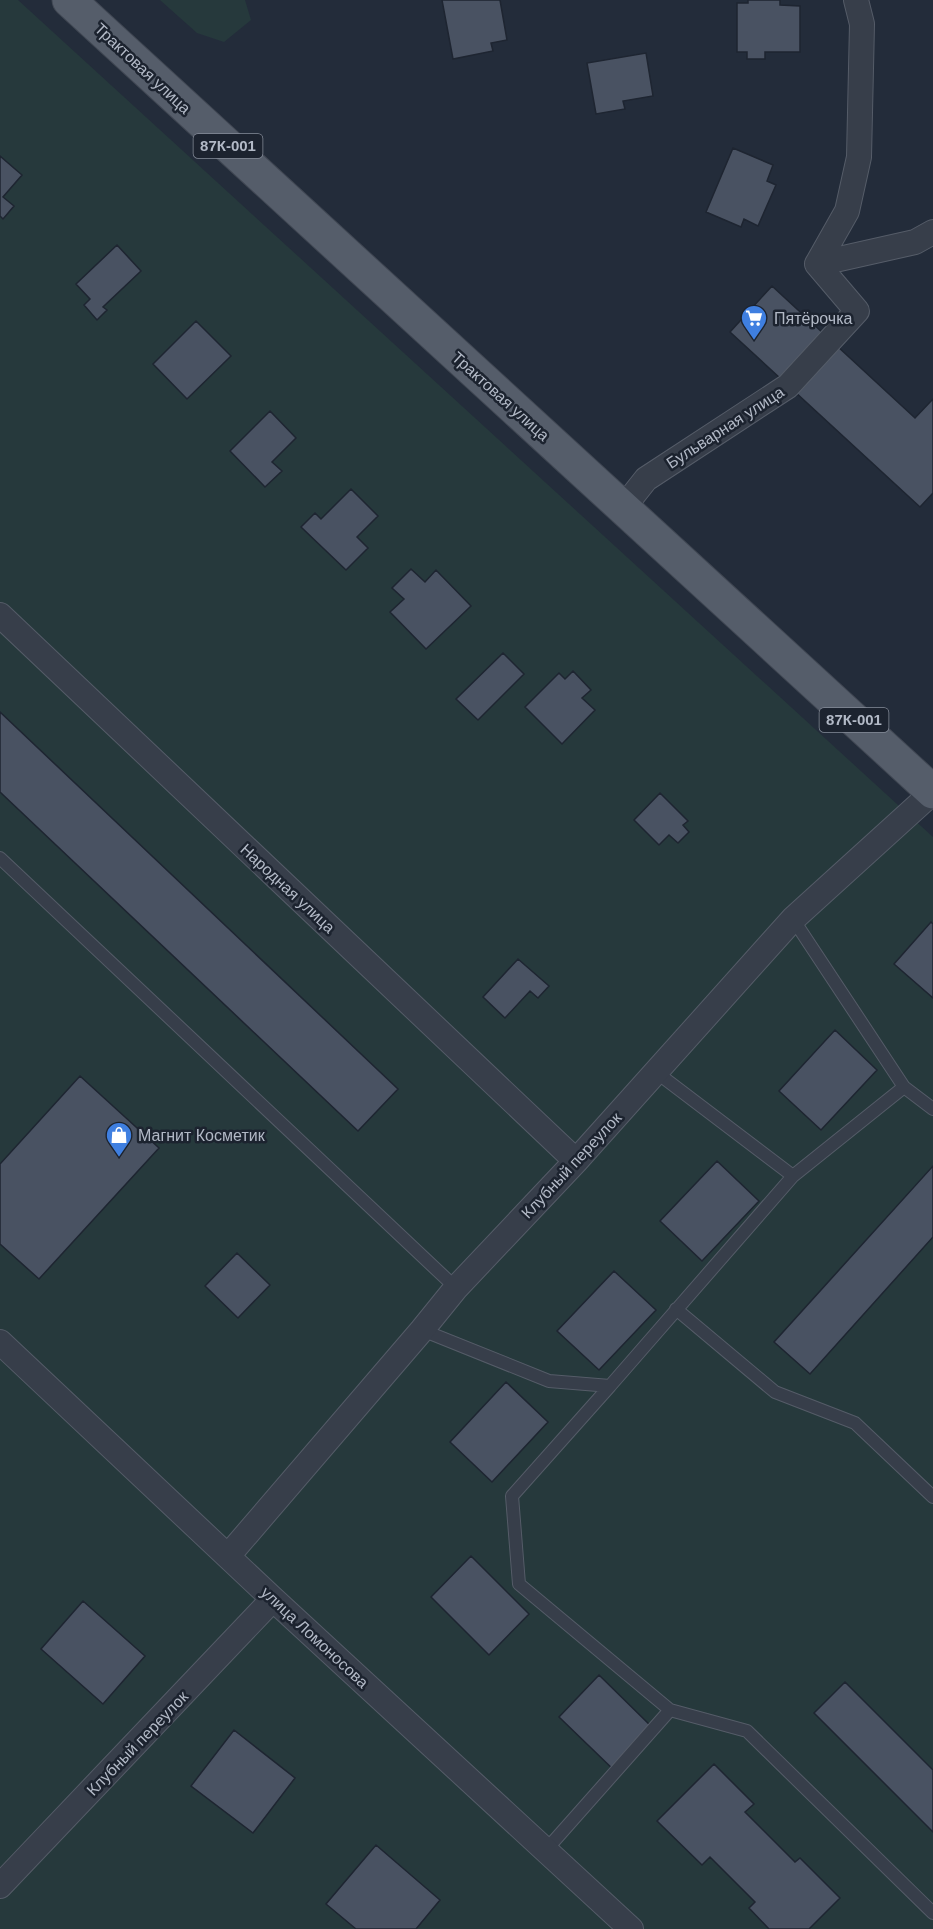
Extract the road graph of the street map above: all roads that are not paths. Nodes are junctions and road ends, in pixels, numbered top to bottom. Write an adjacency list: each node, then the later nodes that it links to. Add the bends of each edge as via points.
1 (69, 0): 5 (main road, Трактовая улица / 87К-001)
2 (856, 0): 4 (street, via 862,24 858,157 847,211)
3 (933, 232): 4 (street, via 915,242)
4 (817, 264): 5 (street, Бульварная улица, via 857,311 788,386 646,479)
5 (623, 508): 7 (main road, Трактовая улица / 87К-001)
6 (0, 615): 13 (street, Народная улица)
7 (933, 792): 9 (street, Клубный переулок)
8 (0, 858): 15 (lane)
9 (793, 919): 10 (street, Клубный переулок); 11 (lane)
10 (656, 1072): 13 (street, Клубный переулок); 14 (lane)
11 (904, 1087): 12 (lane); 14 (lane)
12 (933, 1109)
13 (576, 1161): 15 (street, Клубный переулок)
14 (793, 1176): 16 (lane)
15 (456, 1288): 17 (street, Клубный переулок)
16 (676, 1309): 19 (lane); 20 (lane, via 775,1392 855,1423)
17 (422, 1330): 19 (lane, via 549,1381); 21 (street, Клубный переулок)
18 (0, 1342): 21 (street, улица Ломоносова)
19 (610, 1386): 23 (lane, via 512,1496 519,1584)
20 (933, 1497)
21 (228, 1556): 22 (street, улица Ломоносова)
22 (273, 1599): 24 (street, улица Ломоносова); 25 (street, Клубный переулок)
23 (670, 1710): 24 (lane); 26 (lane, via 747,1731)
24 (546, 1850): 27 (street, улица Ломоносова)
25 (0, 1886)
26 (933, 1913)
27 (632, 1929)

